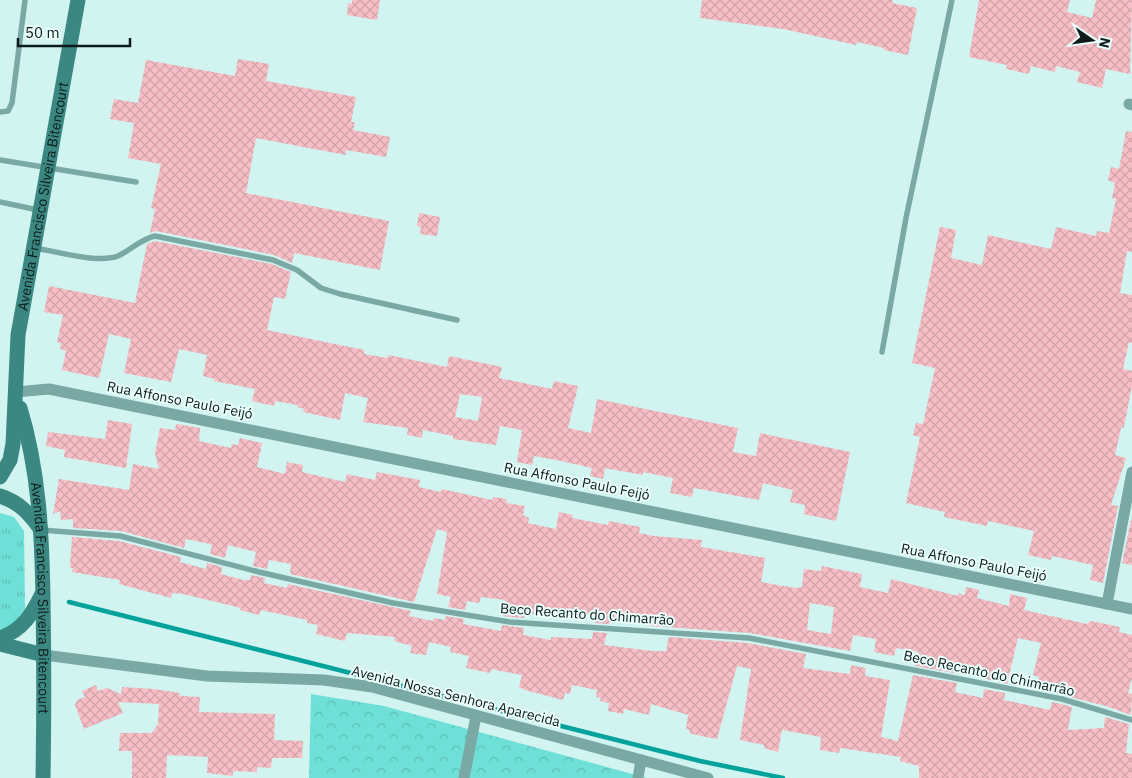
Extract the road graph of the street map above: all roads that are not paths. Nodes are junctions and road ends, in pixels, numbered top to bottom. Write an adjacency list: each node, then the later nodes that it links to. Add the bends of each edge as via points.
1 (24, 0): 4 (lane, via 12,103 8,111)
2 (78, 0): 6 (main road, Avenida Francisco Silveira Bitencourt)
3 (952, 0): 12 (lane, via 906,218)
4 (0, 112)
5 (0, 160): 6 (lane)
6 (48, 169): 7 (lane); 9 (main road, Avenida Francisco Silveira Bitencourt)
7 (136, 182)
8 (0, 202): 9 (lane)
9 (40, 210): 10 (main road, Avenida Francisco Silveira Bitencourt)
10 (34, 248): 11 (lane, via 104,259 118,256 147,237 155,236 273,260 297,270 321,288); 13 (main road, Avenida Francisco Silveira Bitencourt, via 18,335)
11 (457, 320)
12 (882, 352)
13 (15, 392): 15 (main road, Avenida Francisco Silveira Bitencourt, via 15,427 10,460); 17 (main road, Avenida Francisco Silveira Bitencourt, via 27,430); 19 (street, Rua Affonso Paulo Feijó, via 49,389)
14 (1132, 472): 19 (street)
15 (0, 477)
16 (0, 496): 17 (main road, via 18,504)
17 (41, 530): 18 (main road, Avenida Francisco Silveira Bitencourt); 25 (lane, Beco Recanto do Chimarrão, via 120,536 392,603 510,622 749,638 1062,699)
18 (43, 593): 21 (main road, via 21,627); 23 (main road, Avenida Francisco Silveira Bitencourt)
19 (1107, 604): 20 (street, Rua Affonso Paulo Feijó)
20 (1132, 608)
21 (0, 638)
22 (0, 644): 23 (main road)
23 (44, 655): 24 (street, Avenida Nossa Senhora Aparecida, via 208,676 324,680 372,688); 27 (main road, Avenida Francisco Silveira Bitencourt)
24 (476, 716): 26 (street, Avenida Nossa Senhora Aparecida); 28 (street)
25 (1132, 720)
26 (641, 760): 29 (street); 30 (street, Avenida Nossa Senhora Aparecida)
27 (43, 778)
28 (464, 778)
29 (638, 778)
30 (708, 778)

